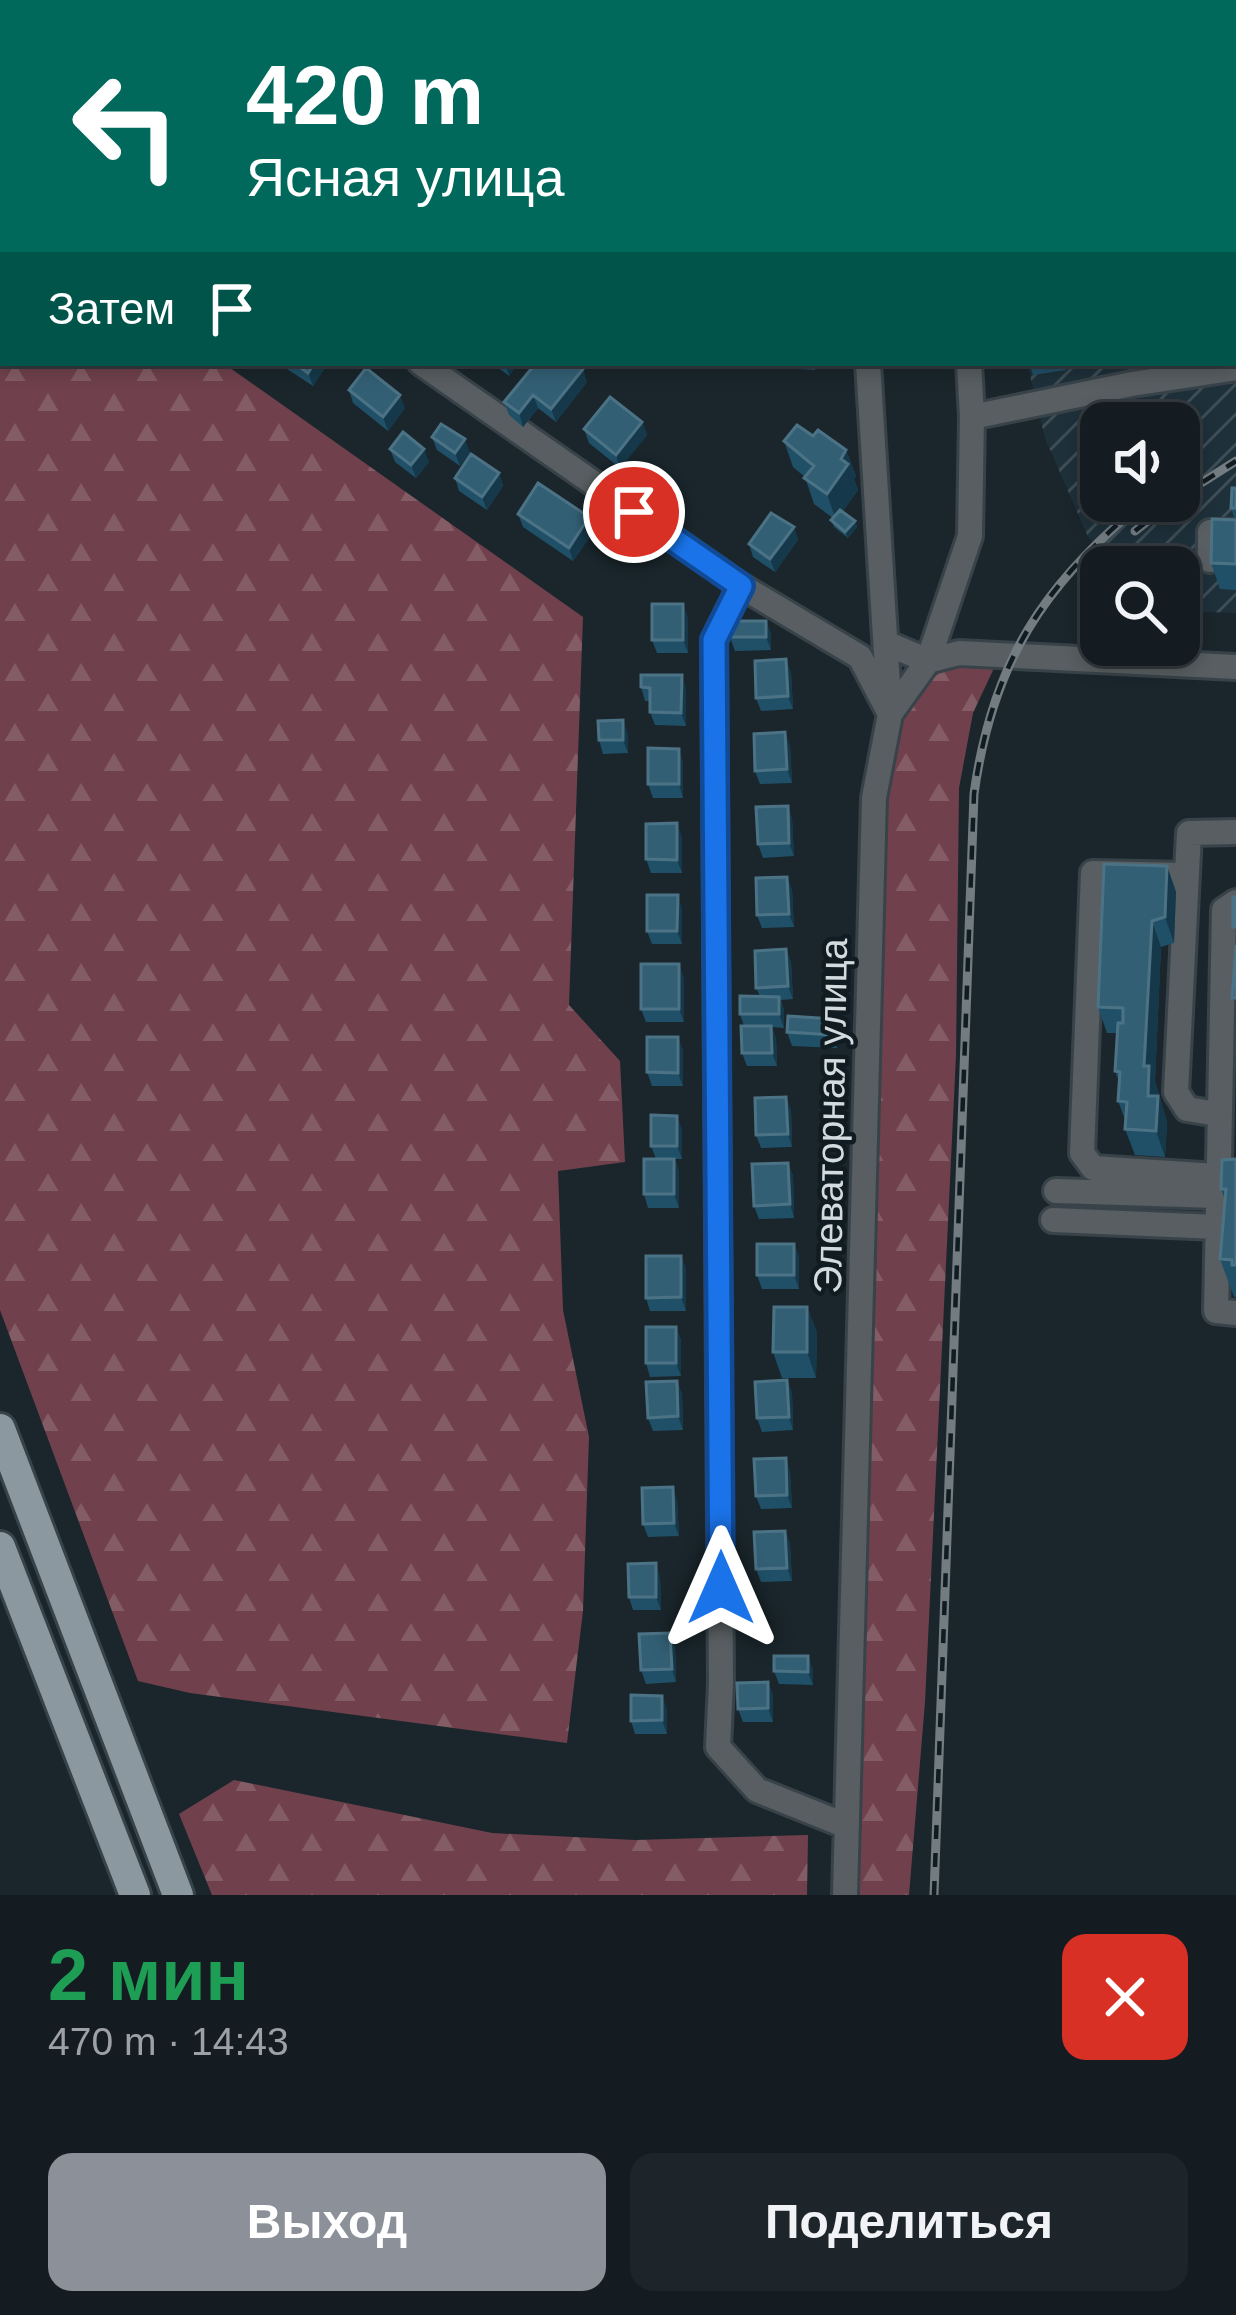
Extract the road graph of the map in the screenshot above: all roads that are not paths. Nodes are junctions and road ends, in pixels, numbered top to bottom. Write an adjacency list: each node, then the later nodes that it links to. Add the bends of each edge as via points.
1 (425, 366): 8 (street)
2 (868, 366): 9 (street)
3 (969, 366): 5 (street, Элеваторная улица)
4 (1236, 368): 5 (street)
5 (972, 417): 10 (street, Элеваторная улица, via 970,536)
6 (1236, 532): 7 (street, via 1210,532)
7 (1210, 560)
8 (741, 586): 12 (street, via 860,657); 24 (street, via 714,640 718,1747 757,1790)
9 (886, 643): 10 (street); 12 (street)
10 (928, 661): 11 (street, via 959,653); 12 (street, Элеваторная улица)
11 (1236, 668)
12 (890, 714): 24 (street, Элеваторная улица, via 874,798)
13 (1236, 832): 14 (street, via 1189,833)
14 (1187, 875): 16 (street, via 1176,1092 1187,1109); 17 (street, via 1093,873 1082,1153 1093,1168)
15 (1236, 902): 16 (street, via 1224,910)
16 (1219, 1114): 17 (street)
17 (1217, 1186): 18 (street); 20 (street)
18 (1056, 1191)
19 (1053, 1220): 20 (street)
20 (1216, 1227): 21 (street, via 1216,1311)
21 (1236, 1312)
22 (0, 1429): 26 (main road)
23 (0, 1547): 25 (main road)
24 (847, 1826): 27 (street, Элеваторная улица)
25 (135, 1895)
26 (178, 1895)
27 (845, 1895)

